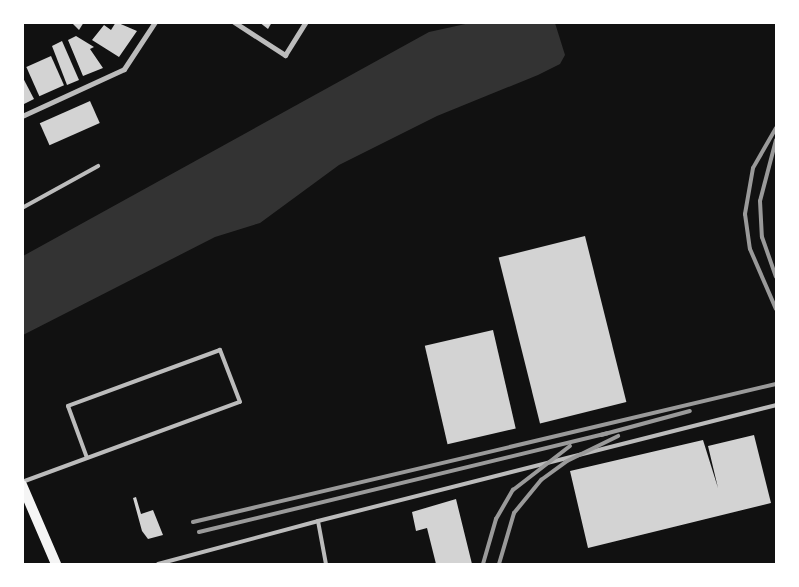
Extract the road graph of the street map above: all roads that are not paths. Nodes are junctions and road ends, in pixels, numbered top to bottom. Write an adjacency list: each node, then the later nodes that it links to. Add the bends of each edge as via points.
1 (154, 22): 4 (street, via 124,69)
2 (234, 22): 3 (street, via 285,55)
3 (306, 22)
4 (22, 116)
5 (98, 166): 6 (lane)
6 (22, 208)
7 (776, 405): 10 (lane)
8 (87, 458): 8 (lane, via 240,402 220,350 68,406); 9 (lane)
9 (22, 484): 11 (main road)
10 (318, 521): 12 (lane); 13 (lane)
11 (56, 564)
12 (158, 564)
13 (326, 564)

